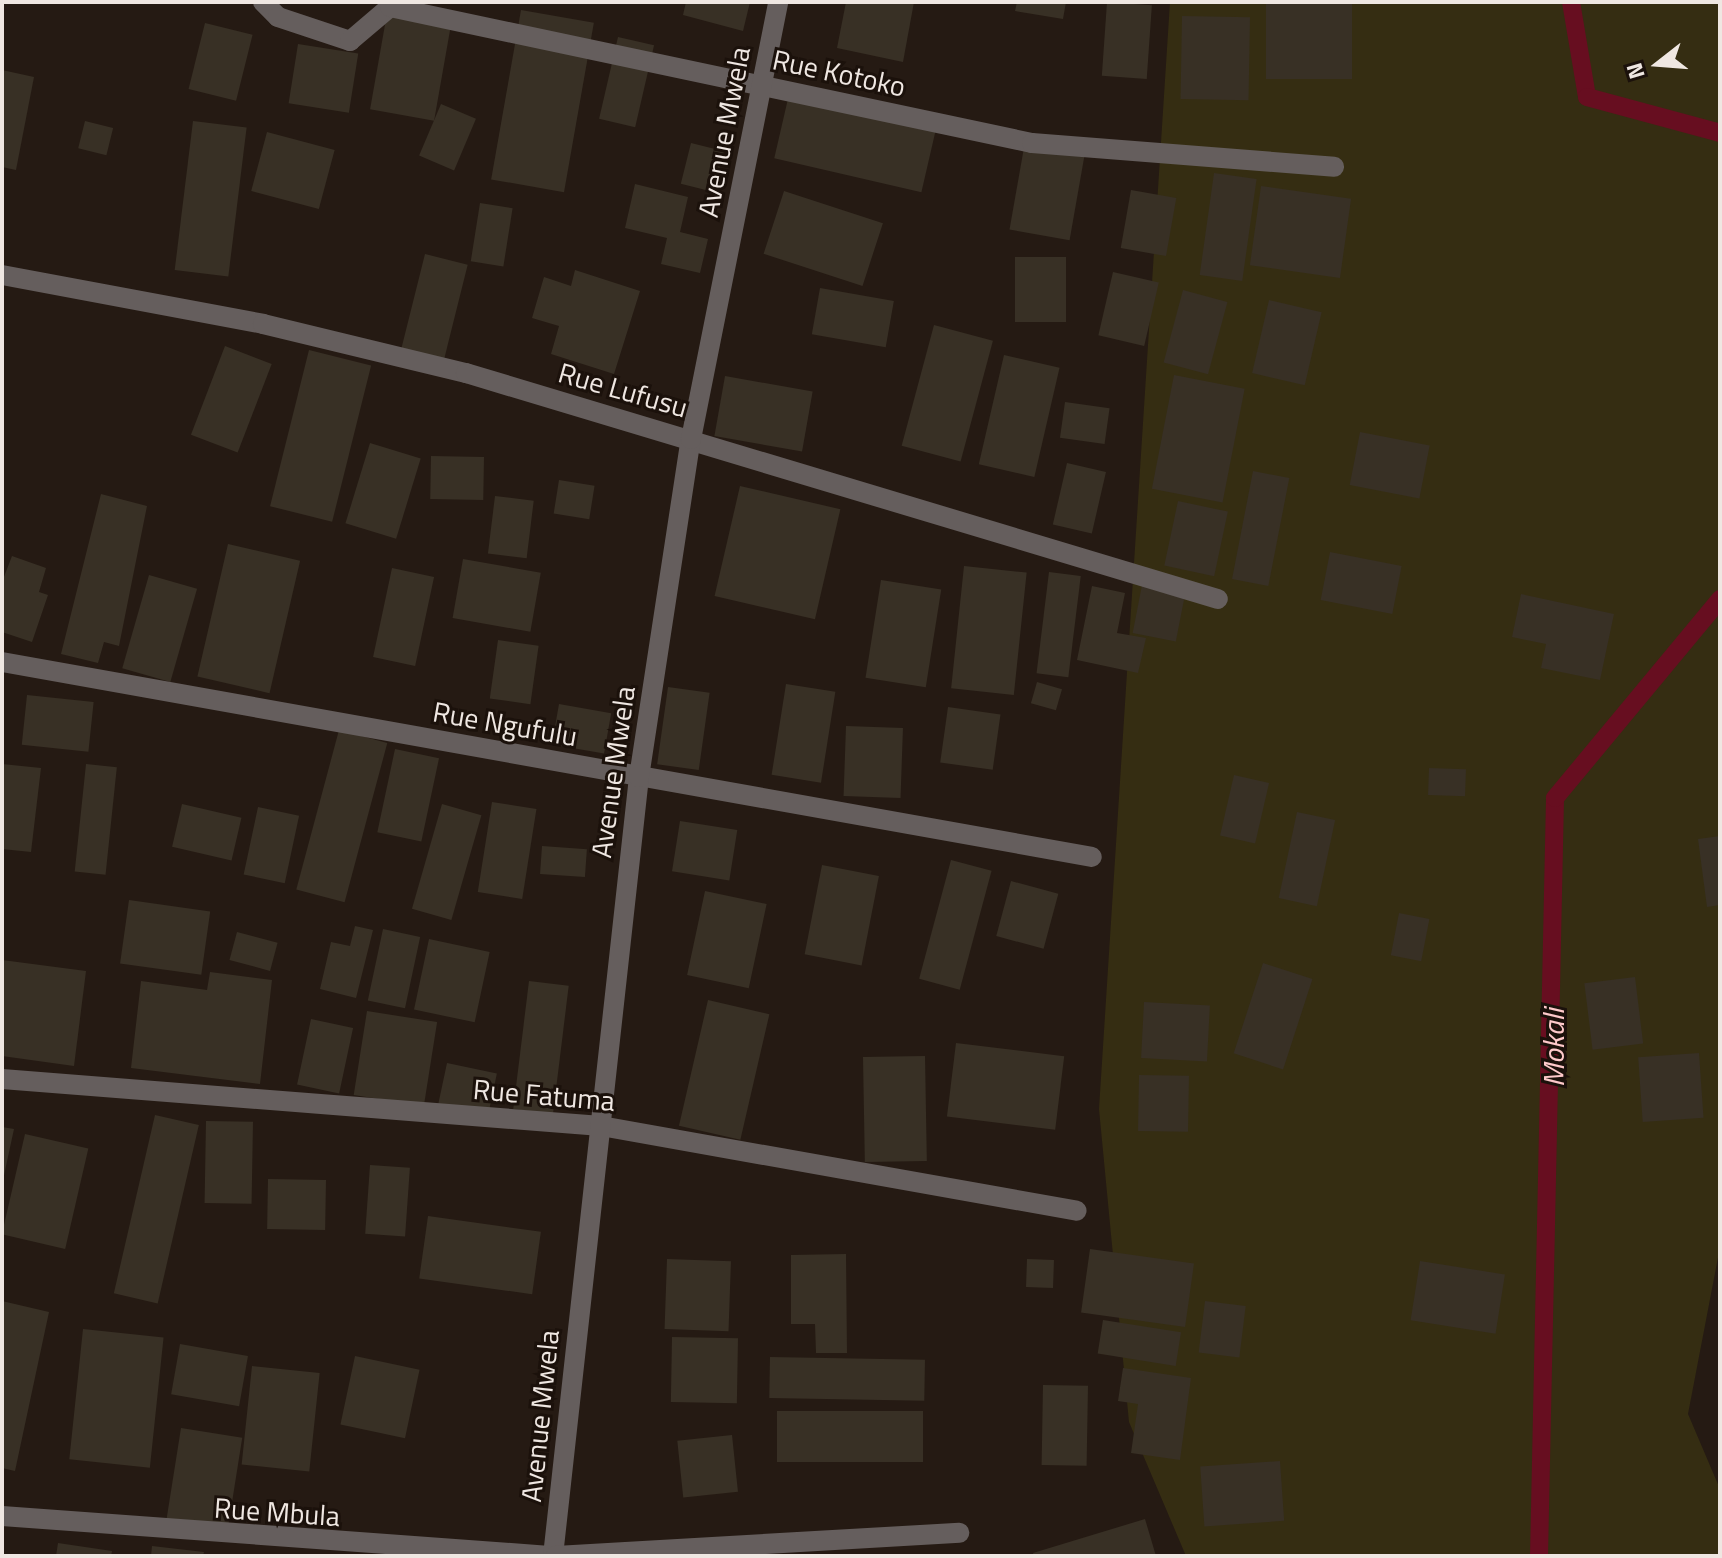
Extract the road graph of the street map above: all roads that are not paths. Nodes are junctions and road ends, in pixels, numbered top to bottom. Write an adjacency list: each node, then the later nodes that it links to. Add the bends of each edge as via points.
1 (263, 2): 3 (street, Rue Kotoko, via 278,17 350,41 390,7)
2 (778, 2): 3 (street, Avenue Mwela)
3 (762, 85): 4 (street, Rue Kotoko, via 1032,143); 6 (street, Avenue Mwela)
4 (1334, 167)
5 (2, 275): 6 (street, Rue Lufusu, via 263,324 466,373)
6 (691, 439): 7 (street, Rue Lufusu); 9 (street, Avenue Mwela)
7 (1218, 599)
8 (2, 662): 9 (street, Rue Ngufulu)
9 (639, 777): 10 (street, Rue Ngufulu); 12 (street, Avenue Mwela)
10 (1092, 857)
11 (2, 1079): 12 (street, Rue Fatuma)
12 (601, 1126): 13 (street, Rue Fatuma); 16 (street, Avenue Mwela)
13 (1076, 1211)
14 (2, 1516): 16 (street, Rue Mbula)
15 (959, 1533): 16 (street, Rue Mbula)
16 (553, 1556)

